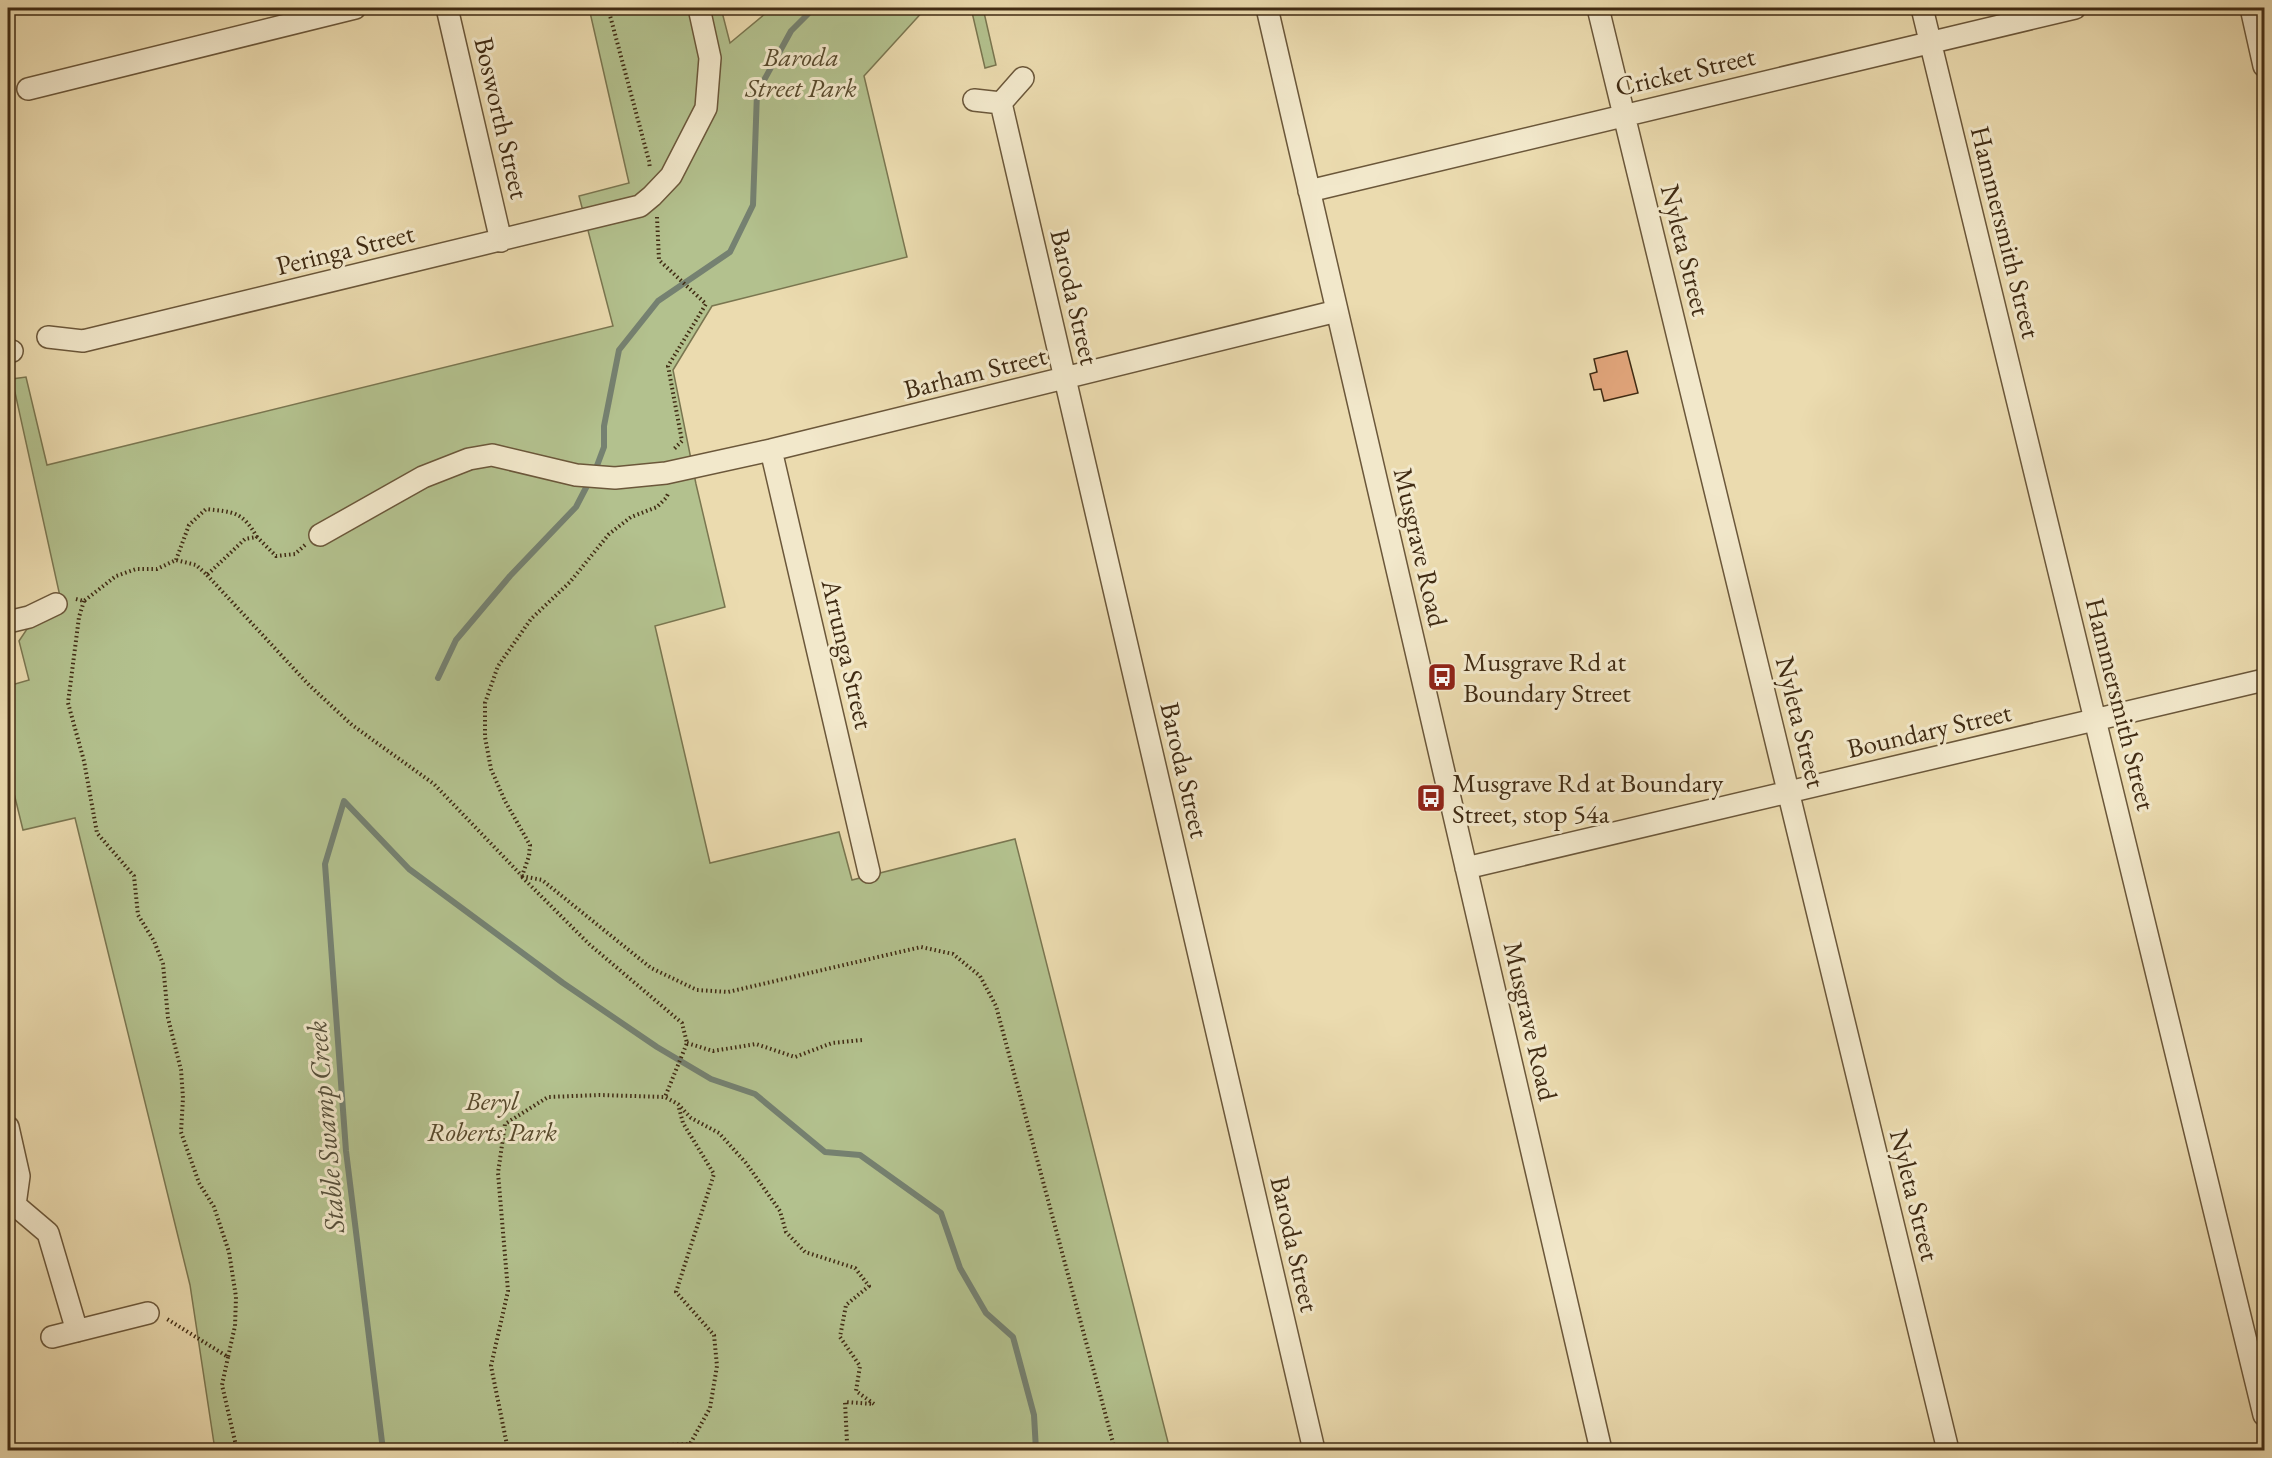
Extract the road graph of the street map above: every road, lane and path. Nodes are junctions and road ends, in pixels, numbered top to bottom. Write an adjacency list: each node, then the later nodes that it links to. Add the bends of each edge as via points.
1 (355, 8): 13 (street)
2 (447, 8): 20 (street, Bosworth Street)
3 (608, 8): 17 (path)
4 (699, 8): 19 (street, via 710,58 706,108)
5 (1267, 8): 18 (street, Musgrave Road)
6 (1598, 8): 16 (street, Nyleta Street)
7 (1922, 8): 10 (street, Hammersmith Street)
8 (2075, 8): 10 (street, Cricket Street)
9 (2251, 8): 11 (street)
10 (1931, 42): 16 (street, Cricket Street); 34 (street, Hammersmith Street)
11 (2265, 66)
12 (1023, 78): 15 (street)
13 (28, 89)
14 (974, 100): 15 (street)
15 (1001, 103): 23 (street, Baroda Street)
16 (1624, 115): 18 (street, Cricket Street); 35 (street, Nyleta Street)
17 (650, 172)
18 (1309, 191): 21 (street, Musgrave Road)
19 (655, 206): 20 (street, Peringa Street, via 640,206); 25 (path, via 659,260 706,304 668,366 682,441 663,459)
20 (501, 241): 22 (street, Peringa Street, via 83,341)
21 (1337, 311): 23 (street, Barham Street); 36 (street, Musgrave Road)
22 (48, 337)
23 (1065, 380): 24 (street, Barham Street); 57 (street, Baroda Street)
24 (771, 450): 25 (street, Barham Street); 37 (street, Arrunga Street)
25 (666, 473): 26 (street, Barham Street, via 615,478 576,475 492,455 469,459 423,477); 38 (path, via 666,498 609,534 570,582 531,618 494,676 485,703 485,736 491,769 530,845)
26 (320, 535): 27 (path, via 295,554 276,556)
27 (256, 537): 28 (path, via 248,522 234,512 206,509 189,525); 29 (path, via 245,539)
28 (176, 560): 29 (path, via 196,565); 30 (path, via 157,569 136,568 116,576)
29 (207, 575): 38 (path, via 309,685 352,725 434,784)
30 (84, 600): 31 (path, via 69,597); 48 (path, via 68,703 97,833 134,876 138,915 163,964 168,1018 181,1070 181,1132 199,1182 214,1207 235,1286 236,1326)
31 (56, 604): 32 (street)
32 (8, 622)
33 (2265, 680): 34 (street, Boundary Street)
34 (2096, 720): 35 (street, Boundary Street); 49 (street, Hammersmith Street)
35 (1788, 792): 36 (street, Boundary Street); 59 (street, Nyleta Street)
36 (1466, 868): 58 (street, Musgrave Road)
37 (869, 872)
38 (522, 876): 40 (path, via 589,944 682,1023); 56 (path, via 542,880 651,968 697,990 728,992 921,947 953,954 980,976 996,1006)
39 (862, 1040): 40 (path, via 832,1043 795,1057 756,1044 713,1050)
40 (687, 1043): 41 (path)
41 (665, 1097): 42 (path); 52 (path, via 548,1097 505,1124 498,1173 508,1291 491,1366)
42 (678, 1104): 50 (path, via 683,1123 714,1174 676,1292 714,1335 717,1366 710,1408); 55 (path, via 691,1118 719,1133 746,1163 780,1211 786,1232 805,1252 855,1268 870,1286 846,1305 840,1337 860,1366 856,1391 874,1404 845,1402)
43 (8, 1127): 44 (street, via 19,1176)
44 (11, 1208): 46 (street, via 48,1233)
45 (148, 1312): 46 (street); 48 (path, via 174,1322)
46 (77, 1331): 47 (street)
47 (52, 1337)
48 (228, 1357): 51 (path, via 222,1385)
49 (2265, 1414)
50 (690, 1444): 53 (path); 54 (path)
51 (237, 1450)
52 (508, 1450)
53 (637, 1450)
54 (690, 1450)
55 (850, 1450)
56 (1115, 1450)
57 (1314, 1450)
58 (1601, 1450)
59 (1948, 1450)

